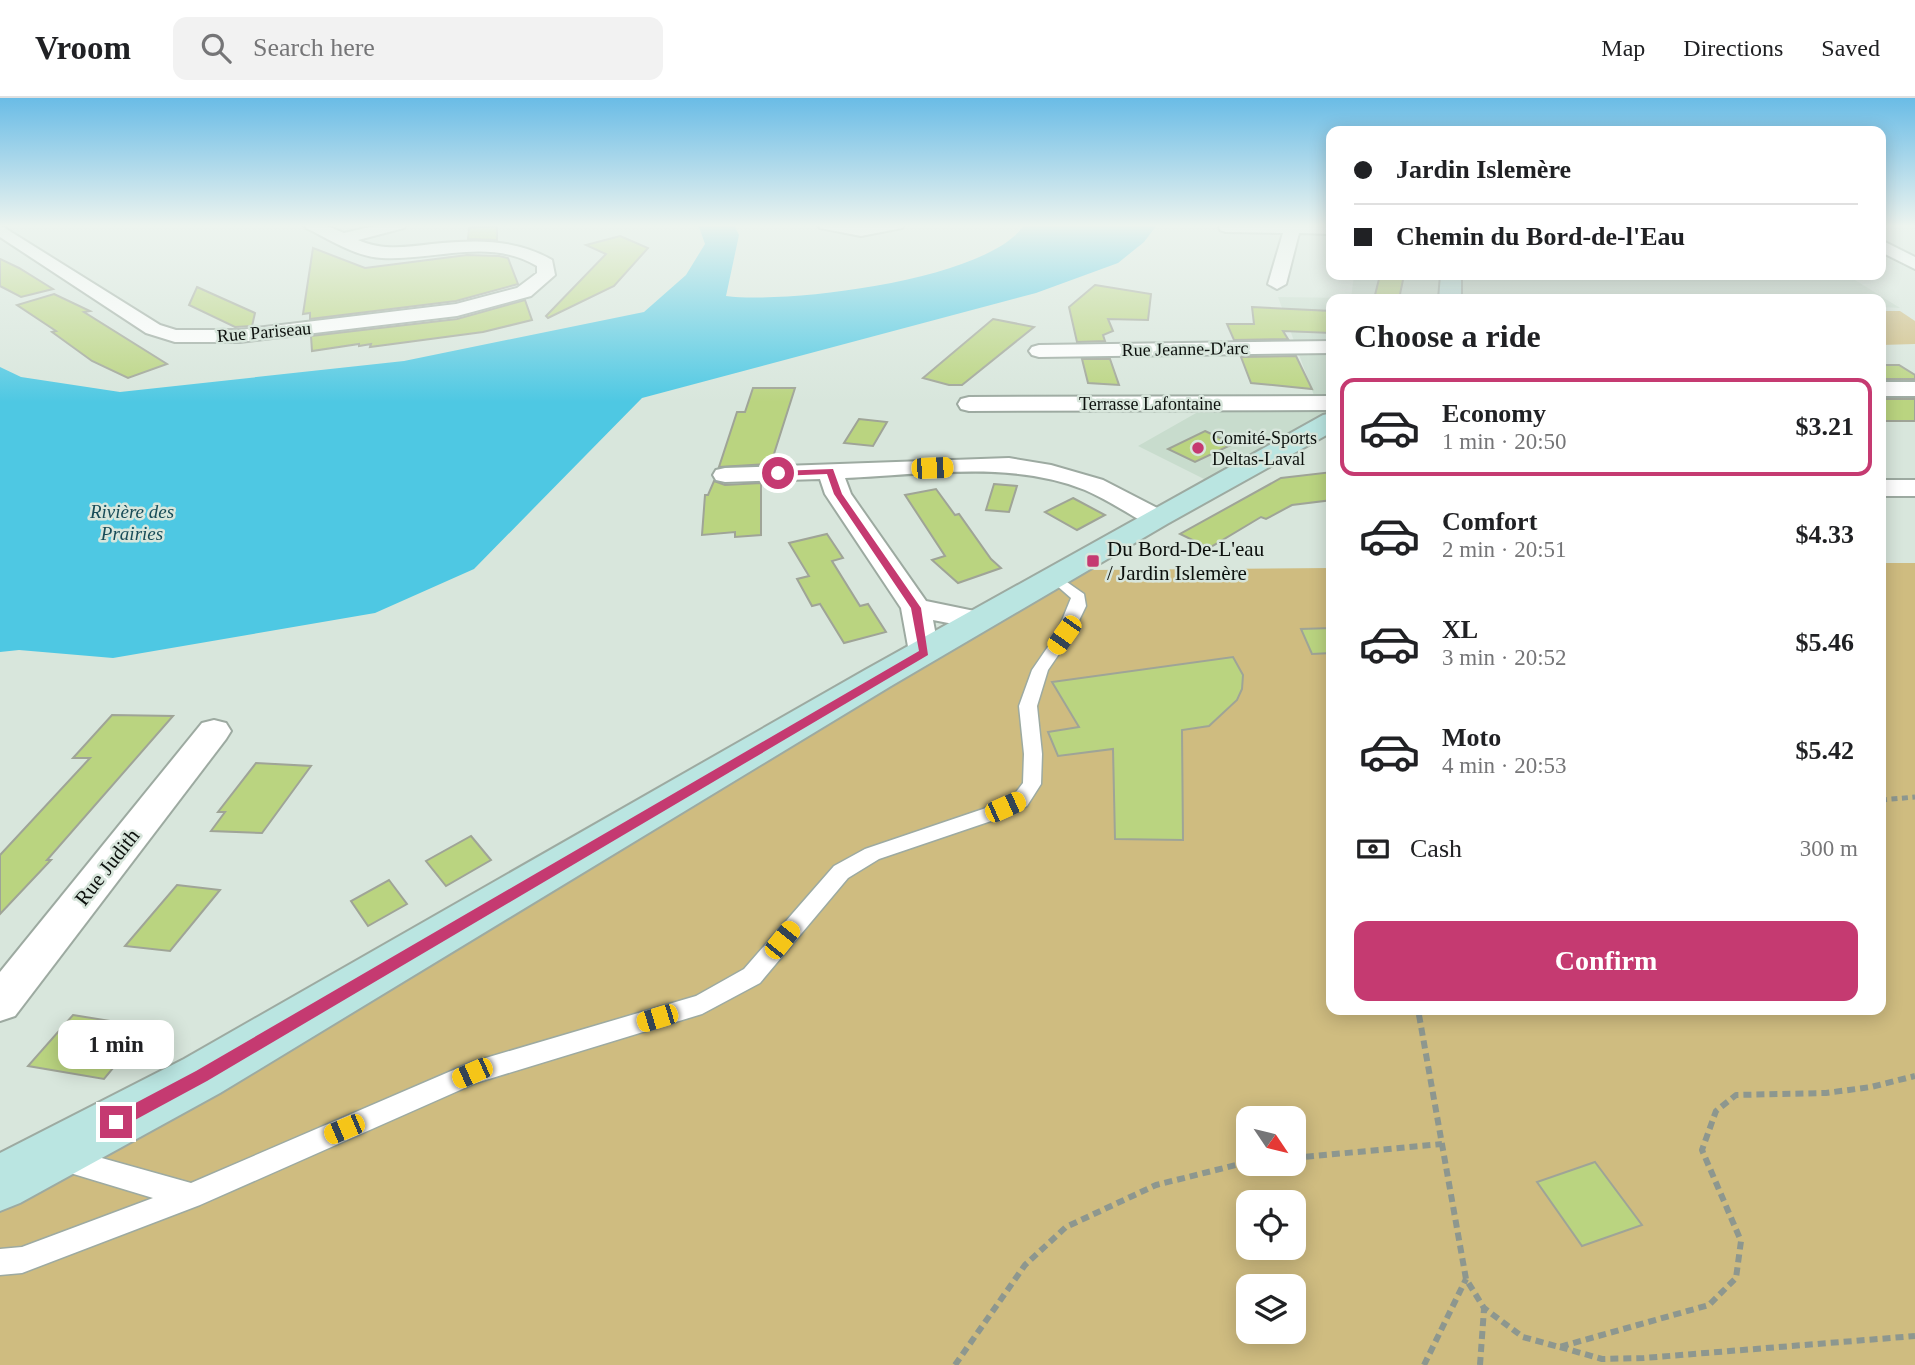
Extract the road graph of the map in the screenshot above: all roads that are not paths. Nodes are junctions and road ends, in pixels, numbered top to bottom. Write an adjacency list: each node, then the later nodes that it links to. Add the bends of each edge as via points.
1 (86, 284): 2 (street, Rue Pariseau, via 153,329 175,335 240,336 457,310 524,292)
2 (534, 284)
3 (1326, 347): 4 (street, Rue Jeanne-D'arc)
4 (1039, 351)
5 (1886, 389): 6 (street)
6 (1915, 389)
7 (969, 404): 8 (street, Terrasse Lafontaine)
8 (1326, 404)
9 (1326, 424): 14 (street)
10 (830, 471): 11 (street); 14 (street, via 1009,465 1094,485); 16 (street, via 838,494)
11 (725, 475)
12 (1886, 488): 13 (street)
13 (1915, 488)
14 (1156, 518): 15 (street)
15 (1054, 577): 17 (street); 24 (lane, via 1079,597 1078,606 1040,670 1028,706 1032,784 1020,801 872,854 841,872 752,976 702,1004 472,1073)
16 (916, 608): 17 (street); 18 (street)
17 (979, 620): 18 (street)
18 (924, 652): 22 (street, via 201,1076)
19 (214, 731): 20 (street, Rue Judith)
20 (0, 1003)
21 (0, 1155): 22 (street)
22 (52, 1156): 23 (street); 24 (lane)
23 (0, 1182)
24 (191, 1196): 25 (lane, via 22,1260)
25 (0, 1262)

